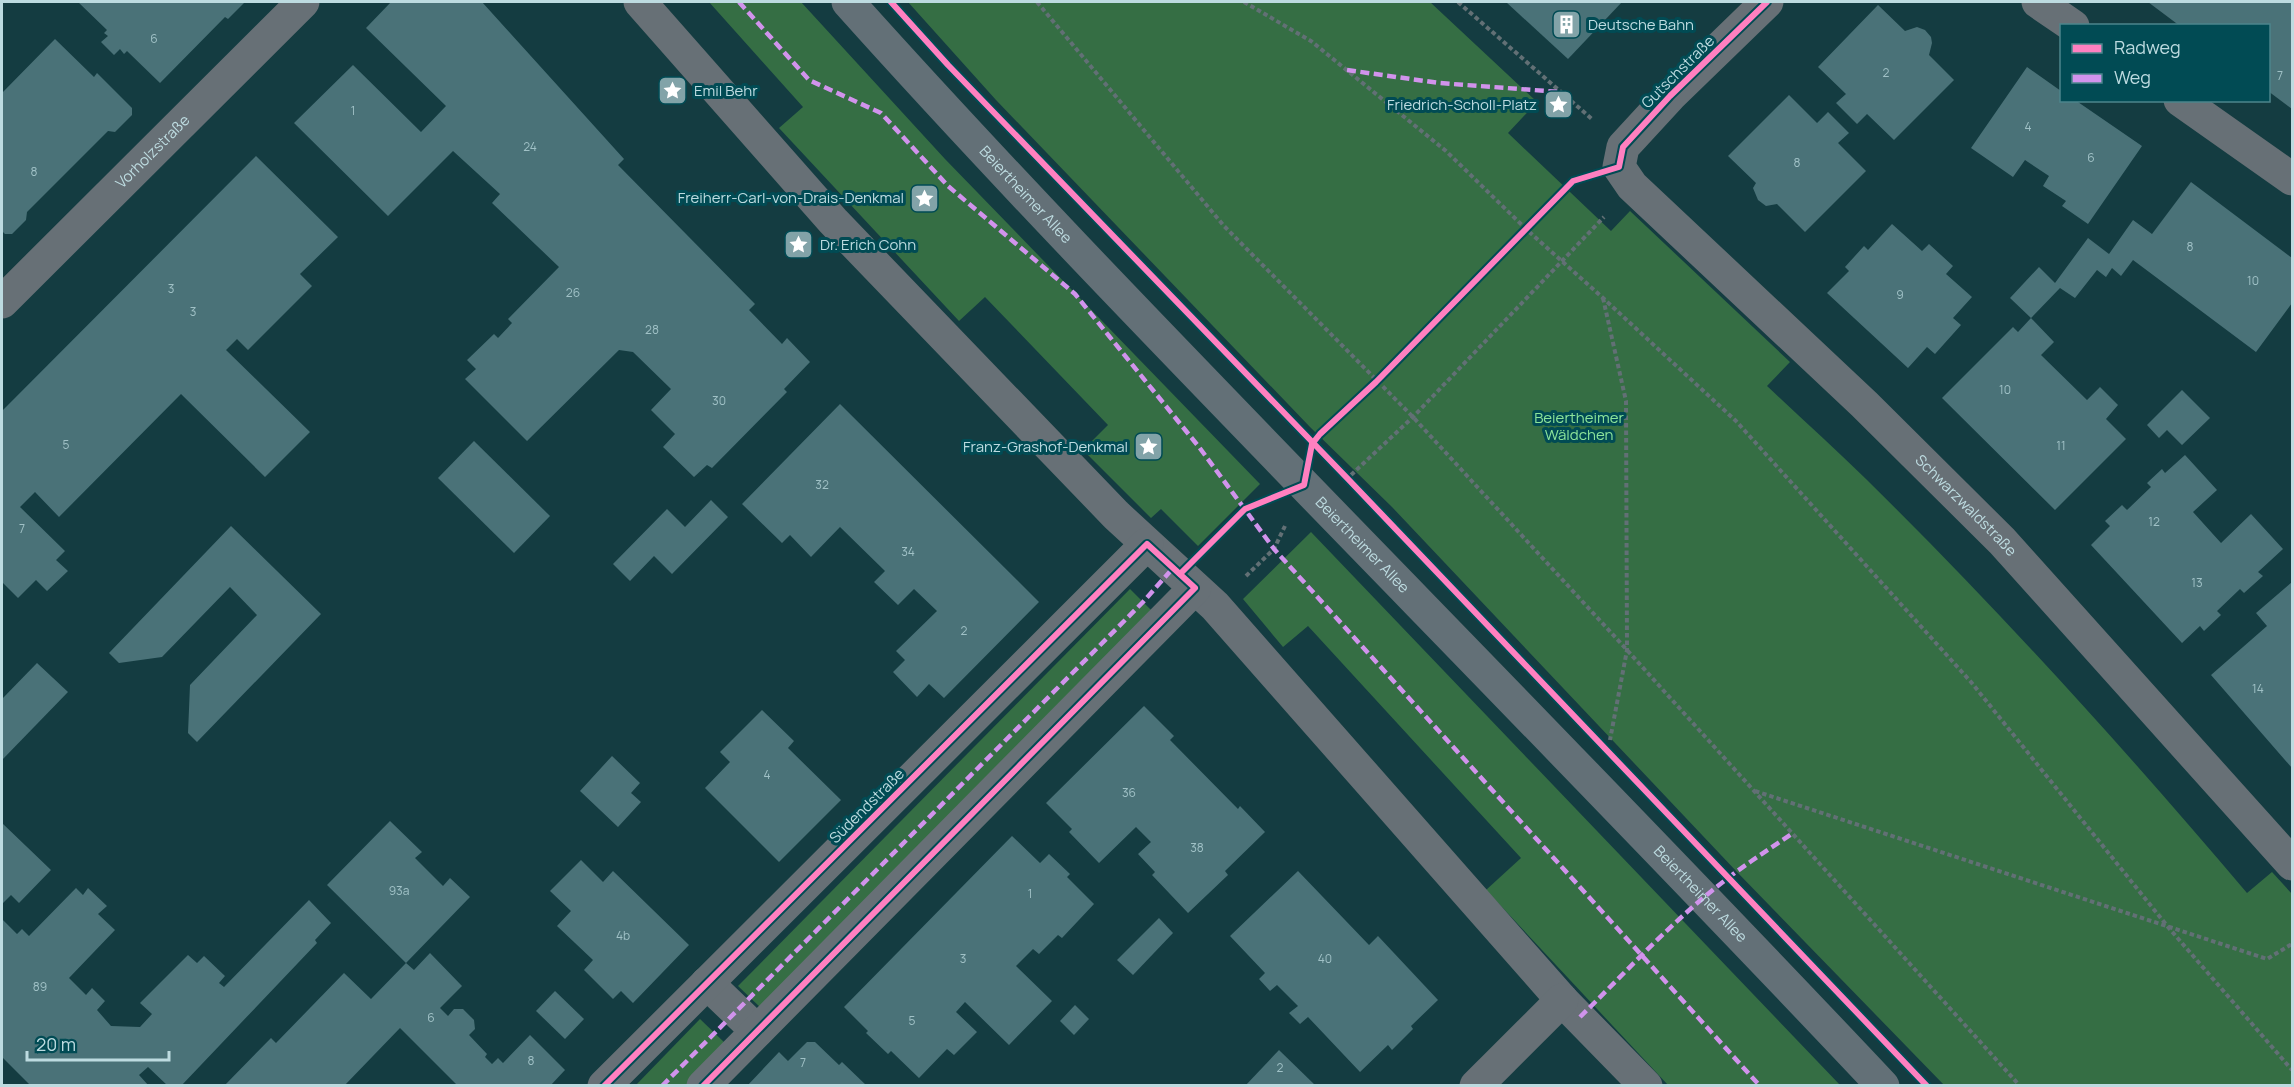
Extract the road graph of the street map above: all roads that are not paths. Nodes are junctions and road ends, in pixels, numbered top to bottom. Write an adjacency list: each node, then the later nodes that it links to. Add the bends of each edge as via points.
1 (303, 2): 10 (street, Vorholzstraße)
2 (640, 2): 11 (street, via 833,221)
3 (848, 2): 21 (street, Beiertheimer Allee, via 960,128)
4 (1767, 2): 8 (street, Gutschstraße, via 1670,96)
5 (2038, 2): 6 (street)
6 (2070, 24)
7 (2183, 102): 9 (street)
8 (1624, 167): 13 (street, Schwarzwaldstraße, via 2002,541)
9 (2292, 179)
10 (2, 302)
11 (1147, 544): 12 (street); 14 (street, Südendstraße)
12 (1205, 597): 15 (street); 16 (street)
13 (2292, 864)
14 (707, 983): 16 (street); 17 (street, Südendstraße)
15 (1562, 1000): 19 (street); 20 (street)
16 (757, 1031): 18 (street)
17 (604, 1086)
18 (703, 1086)
19 (1476, 1086)
20 (1646, 1086)
21 (1883, 1086)

